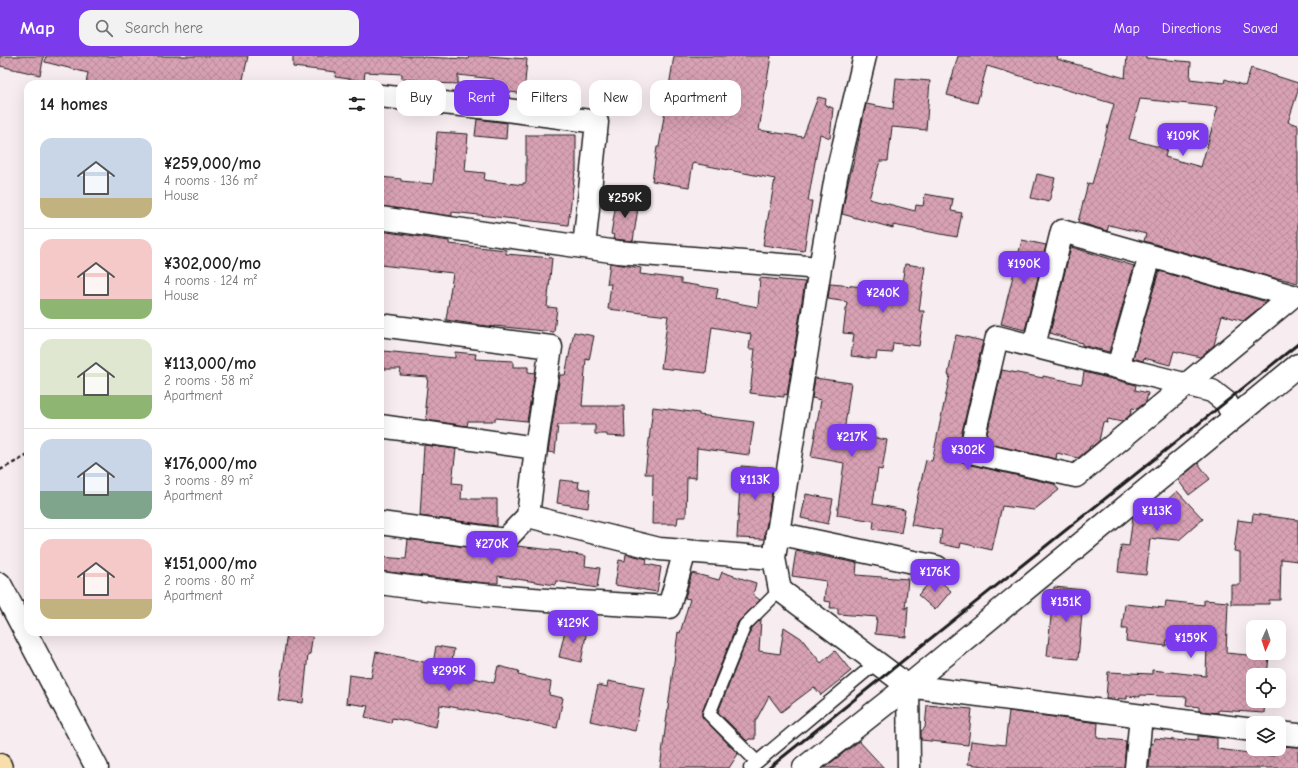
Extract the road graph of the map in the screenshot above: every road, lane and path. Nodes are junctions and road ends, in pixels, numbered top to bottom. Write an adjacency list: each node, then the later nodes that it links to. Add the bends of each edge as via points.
1 (865, 56): 6 (street, via 836,177)
2 (384, 96): 4 (street, via 597,122)
3 (384, 219): 4 (street)
4 (584, 247): 6 (street)
5 (1150, 256): 8 (street, via 1062,231); 10 (street); 11 (street, via 1293,296)
6 (820, 268): 19 (street)
7 (384, 326): 14 (street, via 551,347)
8 (1034, 346): 10 (street); 11 (street, via 997,337 970,452 1076,476)
9 (1298, 365): 12 (street)
10 (1118, 367): 11 (street)
11 (1187, 385): 12 (street, via 1212,391 1226,402)
12 (1234, 417): 29 (street)
13 (384, 427): 14 (street)
14 (536, 448): 17 (street)
15 (24, 457): 16 (path)
16 (0, 470)
17 (528, 516): 18 (street, via 506,540); 20 (street, via 659,549)
18 (384, 524)
19 (777, 533): 21 (street); 22 (street)
20 (685, 551): 21 (street); 23 (street, via 669,607 577,603)
21 (774, 558): 25 (street)
22 (937, 567)
23 (384, 583)
24 (0, 584): 26 (street)
25 (780, 590): 28 (street); 34 (lane, via 745,625 709,714)
26 (24, 630)
27 (27, 636): 35 (street)
28 (877, 662): 29 (street); 34 (lane)
29 (908, 686): 30 (street); 36 (street); 37 (street)
30 (1141, 716): 31 (street); 38 (street)
31 (1246, 729)
32 (1286, 734): 33 (street)
33 (1298, 735)
34 (754, 765)
35 (97, 768)
36 (804, 768)
37 (909, 768)
38 (1136, 768)

